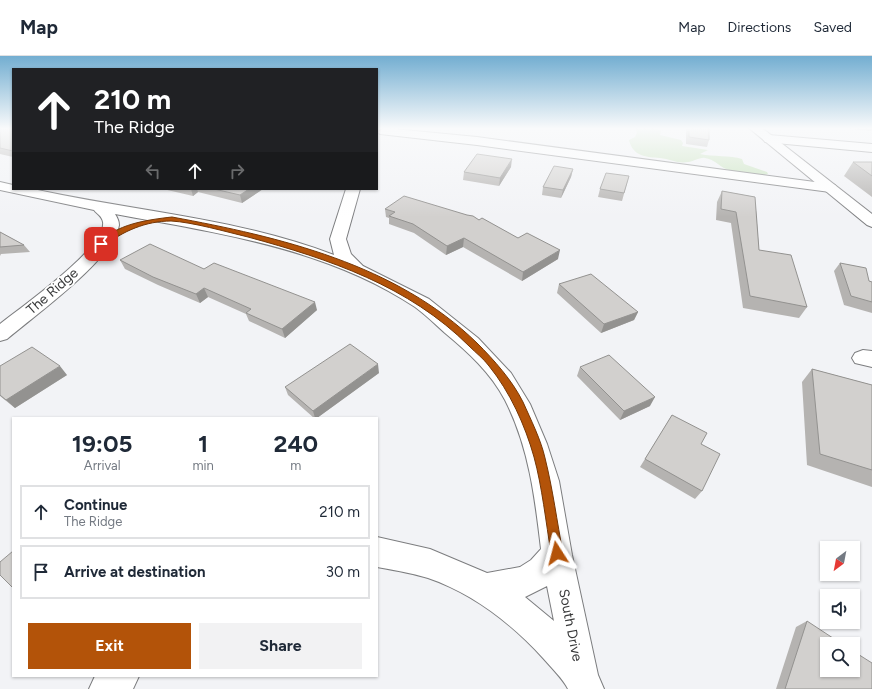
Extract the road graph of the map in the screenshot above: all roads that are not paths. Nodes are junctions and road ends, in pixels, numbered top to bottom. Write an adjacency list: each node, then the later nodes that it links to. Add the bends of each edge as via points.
1 (606, 158): 3 (street)
2 (792, 158): 3 (street)
3 (830, 188): 8 (street)
4 (5, 189): 6 (street, South Drive)
5 (352, 190): 9 (street)
6 (100, 208): 7 (street, South Drive); 10 (street, The Ridge, via 108,215 111,224)
7 (172, 219): 10 (street, The Ridge, via 127,228); 11 (street, South Drive, via 222,228)
8 (872, 222)
9 (338, 239): 11 (street); 12 (street, via 343,256)
10 (101, 244): 13 (street, The Ridge, via 58,288)
11 (306, 251): 12 (street, South Drive)
12 (357, 269): 15 (street, South Drive, via 424,304 456,328 492,364 518,403 540,457)
13 (0, 334)
14 (378, 552): 16 (street, via 430,564)
15 (557, 553): 16 (street, via 546,569 528,580); 18 (street, South Drive)
16 (487, 589): 18 (street, via 536,626 560,649)
17 (120, 677): 19 (street)
18 (584, 684)
19 (107, 689)

